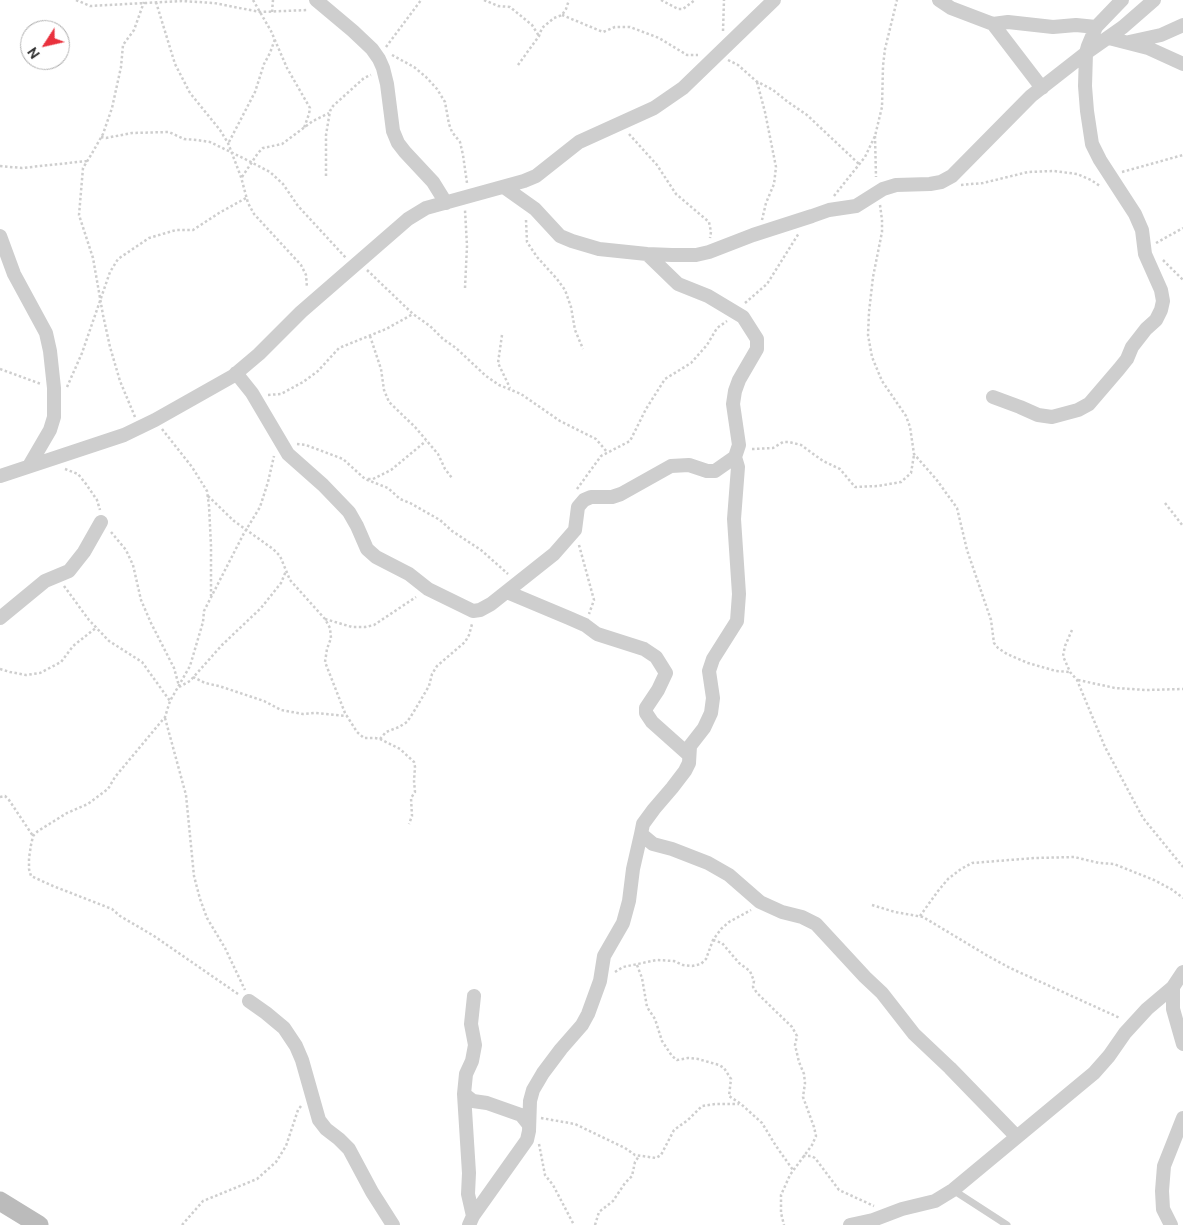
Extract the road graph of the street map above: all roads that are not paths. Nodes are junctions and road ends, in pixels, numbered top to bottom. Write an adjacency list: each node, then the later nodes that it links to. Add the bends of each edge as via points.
1 (316, 0): 15 (street, via 372,48 383,68 393,131 398,143 433,182)
2 (774, 0): 14 (street, via 684,88 654,108 579,142 536,176)
3 (938, 0): 6 (street)
4 (1122, 0): 8 (street)
5 (1154, 0): 9 (street)
6 (993, 24): 8 (street, via 1008,22); 13 (street)
7 (1183, 24): 10 (street, via 1161,35)
8 (1096, 28): 11 (street)
9 (1109, 38): 10 (street); 11 (street)
10 (1127, 42): 12 (street)
11 (1086, 53): 13 (street); 19 (street, via 1085,86 1092,144 1142,230 1145,254 1161,290 1161,310 1119,369 1089,404 1078,410 1052,417 1038,415)
12 (1183, 64)
13 (1042, 88): 17 (street, via 1019,107 964,166 941,182 896,186 856,206 815,215 709,252)
14 (504, 187): 15 (street); 17 (street, via 534,209 560,236 599,249)
15 (446, 203): 18 (street, via 426,208 408,219)
16 (0, 236): 21 (street, via 14,274 46,333 59,391 50,430)
17 (647, 254): 20 (street, via 678,284 694,289 743,316 757,339 757,349 739,380 732,404 739,445)
18 (236, 373): 21 (street, via 124,435); 24 (street, via 252,393 288,454 349,512 367,549 376,557 409,574 428,589 475,611)
19 (993, 397)
20 (735, 457): 24 (street, via 715,471 689,464 671,466 621,494 584,500 578,507 575,530 554,554); 26 (street, via 738,467 734,519 739,594 737,621 713,659 710,671 712,713 690,746)
21 (29, 466): 22 (street)
22 (0, 476)
23 (101, 522): 25 (street, via 69,571 45,581)
24 (509, 590): 26 (street, via 585,625 597,634 644,649 656,657 666,673 646,713)
25 (0, 618)
26 (689, 755): 27 (street, via 685,771 654,809)
27 (640, 834): 35 (street, via 629,900 622,923 604,956 600,981 582,1025 533,1090); 36 (street, via 652,844 708,863 729,875 764,904 816,924 882,992 914,1034)
28 (1183, 972): 29 (street)
29 (1173, 987): 32 (street, via 1173,1009); 36 (street, via 1124,1033 1094,1073)
30 (474, 996): 33 (street, via 471,1024 475,1045)
31 (249, 1001): 41 (street, via 288,1034 302,1060 319,1120 349,1149)
32 (1183, 1044)
33 (464, 1094): 35 (street, via 473,1101 494,1105); 39 (street)
34 (1183, 1118): 44 (street, via 1163,1174 1164,1209)
35 (529, 1121): 39 (street, via 527,1140)
36 (1017, 1137): 37 (street)
37 (953, 1190): 42 (street, via 935,1201); 43 (lane)
38 (0, 1201): 40 (street)
39 (471, 1221)
40 (39, 1225)
41 (393, 1225)
42 (850, 1225)
43 (1007, 1225)
44 (1171, 1225)

